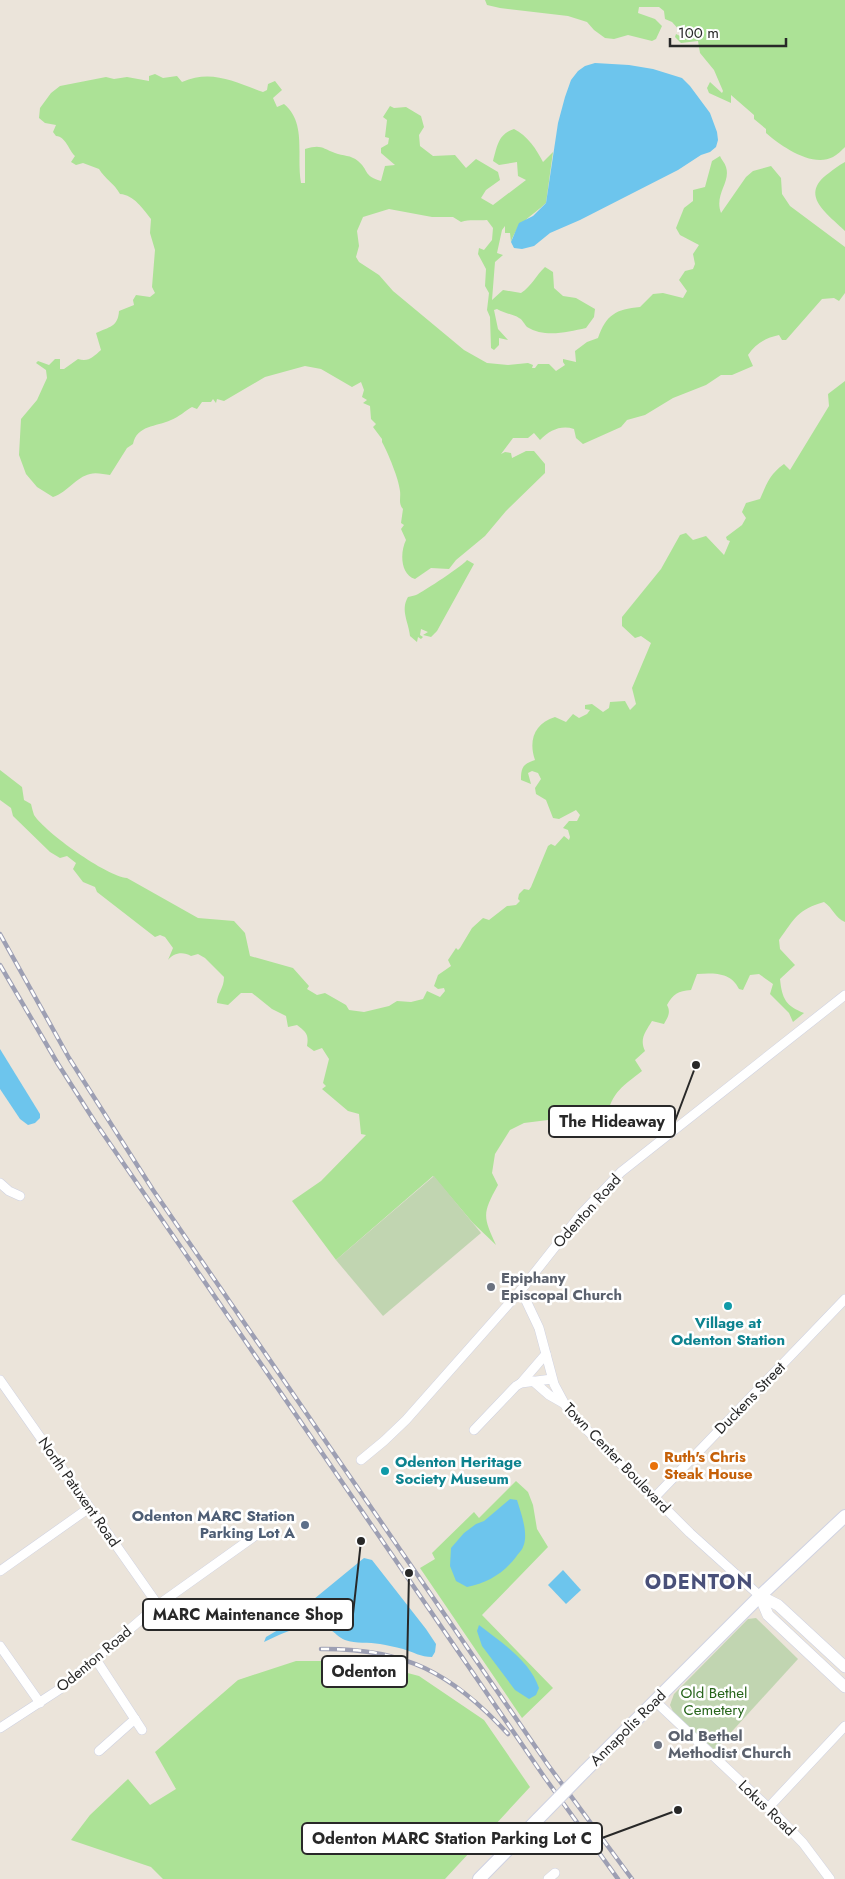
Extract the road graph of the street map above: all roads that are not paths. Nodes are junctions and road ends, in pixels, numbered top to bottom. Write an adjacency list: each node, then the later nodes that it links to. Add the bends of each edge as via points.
1 (845, 995): 4 (street, Odenton Road, via 621,1172 581,1214)
2 (0, 1183): 3 (street)
3 (20, 1196)
4 (521, 1290): 6 (street, Town Center Boulevard, via 539,1328); 13 (street, Odenton Road, via 406,1420)
5 (845, 1299): 14 (street, Duckens Street)
6 (546, 1354): 7 (street, Town Center Boulevard); 10 (street)
7 (552, 1379): 9 (street); 11 (street, Town Center Boulevard)
8 (0, 1380): 15 (street, North Patuxent Road)
9 (533, 1381): 10 (street); 11 (street)
10 (521, 1383): 12 (street)
11 (563, 1403): 14 (street, Town Center Boulevard, via 601,1446)
12 (474, 1430)
13 (360, 1460)
14 (655, 1497): 19 (street, Town Center Boulevard)
15 (90, 1508): 18 (street); 20 (street, North Patuxent Road)
16 (845, 1516): 19 (main road, Annapolis Road)
17 (258, 1533): 20 (street, Odenton Road)
18 (0, 1571)
19 (760, 1596): 23 (street, Town Center Boulevard, via 778,1605); 24 (street, Town Center Boulevard, via 768,1615); 25 (main road, Annapolis Road)
20 (158, 1605): 22 (street, Odenton Road)
21 (0, 1646): 26 (street)
22 (95, 1658): 26 (street, Odenton Road); 27 (street)
23 (845, 1667)
24 (845, 1687)
25 (655, 1701): 32 (street, Lokus Road); 33 (main road, Annapolis Road, bridge)
26 (40, 1703): 29 (street, Odenton Road)
27 (135, 1719): 30 (street); 31 (street)
28 (845, 1726): 32 (street)
29 (0, 1728)
30 (142, 1730)
31 (99, 1751)
32 (768, 1808): 34 (street, Lokus Road, via 803,1843)
33 (479, 1879)
34 (830, 1879)

